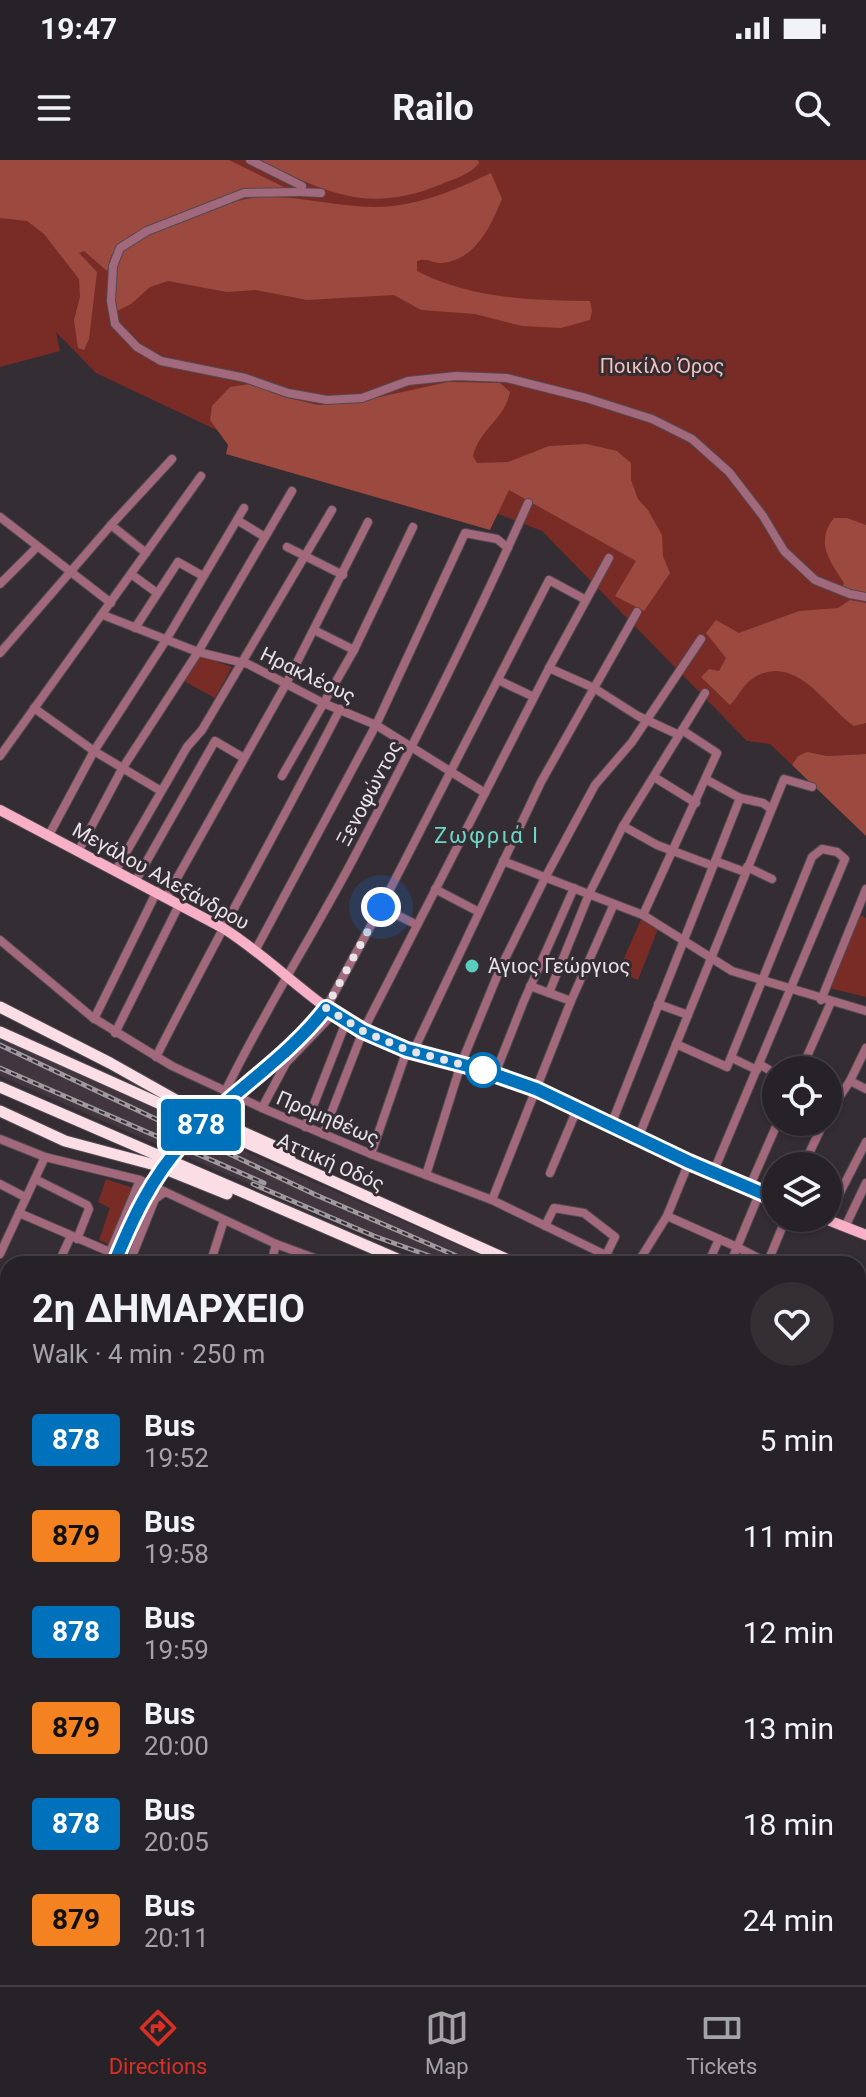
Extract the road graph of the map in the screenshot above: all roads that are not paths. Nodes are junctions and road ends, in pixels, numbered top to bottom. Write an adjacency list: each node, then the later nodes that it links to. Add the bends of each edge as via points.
1 (250, 160): 2 (street, via 302,186)
2 (300, 192): 3 (street); 28 (street, via 244,193 147,231 120,248 113,266 115,324 137,347 161,361 327,400 362,398 408,381 507,378 652,419 692,439 729,472 784,551 815,580)
3 (321, 193)
4 (172, 459): 13 (street)
5 (201, 476): 19 (street)
6 (292, 491): 15 (street)
7 (528, 503): 18 (street, Ξενοφώντος)
8 (244, 508): 11 (street)
9 (332, 510): 20 (street)
10 (0, 517): 16 (street)
11 (237, 520): 15 (street); 25 (street)
12 (368, 522): 24 (street)
13 (111, 525): 19 (street); 22 (street)
14 (413, 527): 37 (street)
15 (265, 537): 38 (street)
16 (37, 547): 22 (street); 26 (street)
17 (287, 547): 20 (street)
18 (508, 548): 51 (street, via 497,539 465,533); 53 (street, Ξενοφώντος)
19 (146, 553): 23 (street)
20 (305, 555): 24 (street); 40 (street)
21 (609, 558): 29 (street)
22 (69, 573): 30 (street); 39 (street)
23 (131, 574): 27 (street); 30 (street)
24 (343, 575): 34 (street)
25 (203, 576): 27 (street, via 178,562); 36 (street)
26 (0, 584)
27 (157, 593): 33 (street)
28 (866, 597)
29 (586, 600): 41 (street); 42 (street, via 549,580)
30 (111, 603): 32 (street)
31 (637, 612): 44 (street)
32 (103, 615): 33 (street, Ηρακλέους); 48 (street)
33 (135, 628): 36 (street, Ηρακλέους)
34 (314, 630): 37 (street); 43 (street)
35 (701, 639): 50 (street)
36 (166, 640): 38 (street, Ηρακλέους); 54 (street)
37 (354, 650): 47 (street)
38 (198, 652): 40 (street, Ηρακλέους); 57 (street)
39 (0, 653)
40 (240, 662): 43 (street, Ηρακλέους); 63 (street)
41 (549, 668): 44 (street); 46 (street)
42 (498, 680): 46 (street); 58 (street)
43 (286, 684): 47 (street, Ηρακλέους); 56 (street)
44 (594, 688): 50 (street); 73 (street)
45 (705, 693): 52 (street)
46 (534, 697): 64 (street)
47 (323, 703): 49 (street, Ηρακλέους); 59 (street)
48 (34, 708): 54 (street); 55 (street)
49 (340, 709): 51 (street, Ηρακλέους); 92 (street)
50 (646, 720): 52 (street); 77 (street, via 595,785)
51 (376, 725): 53 (street, Ηρακλέους); 95 (street)
52 (680, 733): 60 (street); 61 (street, via 717,753)
53 (412, 746): 58 (street, Ηρακλέους); 97 (street, Ξενοφώντος)
54 (94, 751): 57 (street); 70 (street)
55 (0, 756)
56 (244, 758): 79 (street, via 215,741); 83 (street)
57 (122, 769): 63 (street); 71 (street)
58 (450, 772): 64 (street, Ηρακλέους); 87 (street)
59 (282, 776)
60 (654, 777): 66 (street); 69 (street)
61 (707, 780): 65 (street); 66 (street)
62 (812, 787): 67 (street, via 784,779)
63 (161, 791): 76 (street)
64 (485, 793): 81 (street)
65 (740, 798): 67 (street); 74 (street)
66 (696, 803): 72 (street)
67 (771, 809): 75 (street)
68 (0, 810): 70 (main road, Μεγάλου Αλεξάνδρου)
69 (623, 826): 72 (street); 84 (street)
70 (49, 835): 71 (main road, Μεγάλου Αλεξάνδρου)
71 (79, 850): 76 (main road, Μεγάλου Αλεξάνδρου)
72 (674, 851): 74 (street); 90 (street)
73 (503, 861): 77 (street); 88 (street)
74 (714, 864): 75 (street); 94 (street)
75 (746, 869): 78 (street); 96 (street)
76 (116, 870): 79 (main road, Μεγάλου Αλεξάνδρου)
77 (545, 878): 80 (street); 120 (street)
78 (772, 879)
79 (136, 880): 83 (main road, Μεγάλου Αλεξάνδρου)
80 (574, 888): 84 (street); 99 (street)
81 (435, 889): 88 (street); 91 (street)
82 (866, 889): 89 (street)
83 (162, 893): 85 (main road, Μεγάλου Αλεξάνδρου); 109 (street)
84 (589, 894): 86 (street); 101 (street)
85 (180, 903): 92 (main road, Μεγάλου Αλεξάνδρου); 113 (street)
86 (614, 904): 90 (street); 102 (street)
87 (381, 907): 91 (street); 106 (street)
88 (479, 912): 116 (street)
89 (862, 912): 103 (street)
90 (643, 915): 94 (street)
91 (417, 925): 111 (street)
92 (223, 928): 95 (main road, Μεγάλου Αλεξάνδρου); 118 (street)
93 (0, 940): 109 (street, Προμηθέως)
94 (682, 941): 96 (street); 104 (street)
95 (256, 949): 97 (main road, Μεγάλου Αλεξάνδρου)
96 (711, 958): 98 (street); 108 (street)
97 (289, 976): 106 (main road, Μεγάλου Αλεξάνδρου); 128 (street, Ξενοφώντος)
98 (762, 980): 100 (street); 100 (street, via 812,857 822,849 837,852 845,859); 119 (street)
99 (530, 986): 101 (street); 123 (street)
100 (790, 989): 103 (street); 121 (street)
101 (549, 993): 102 (street)
102 (571, 1001): 126 (street)
103 (826, 1001): 107 (street); 117 (street)
104 (658, 1004): 108 (street); 133 (street)
105 (0, 1007): 143 (highway, via 190,1108 276,1147)
106 (330, 1011): 110 (main road, Μεγάλου Αλεξάνδρου); 131 (street, via 286,1063); 173 (main road, bridge, via 170,1158 146,1193)
107 (866, 1011)
108 (688, 1015): 114 (street)
109 (94, 1019): 113 (street, Προμηθέως)
110 (346, 1022): 111 (main road, Μεγάλου Αλεξάνδρου); 134 (street)
111 (363, 1031): 116 (main road, Μεγάλου Αλεξάνδρου); 135 (street)
112 (0, 1032): 143 (highway, Αττική Οδός)
113 (115, 1033): 118 (street, Προμηθέως)
114 (676, 1044): 119 (street); 137 (street)
115 (866, 1048): 124 (street)
116 (410, 1051): 120 (main road, Μεγάλου Αλεξάνδρου); 140 (street)
117 (806, 1056)
118 (156, 1057): 128 (street, Προμηθέως)
119 (729, 1062): 121 (street)
120 (461, 1064): 123 (main road, Μεγάλου Αλεξάνδρου); 146 (street)
121 (758, 1067): 122 (street); 145 (street)
122 (762, 1069)
123 (495, 1074): 126 (main road, Μεγάλου Αλεξάνδρου)
124 (850, 1081): 127 (street); 129 (street)
125 (0, 1087): 164 (highway)
126 (536, 1089): 130 (main road, Μεγάλου Αλεξάνδρου); 156 (street)
127 (866, 1089)
128 (225, 1092): 131 (street, Προμηθέως)
129 (842, 1093)
130 (578, 1107): 133 (main road, Μεγάλου Αλεξάνδρου); 144 (street)
131 (262, 1108): 134 (street, Προμηθέως)
132 (0, 1111): 164 (highway, via 65,1141 155,1165)
133 (611, 1125): 137 (main road, Μεγάλου Αλεξάνδρου)
134 (305, 1127): 135 (street, Προμηθέως)
135 (323, 1134): 140 (street, Προμηθέως)
136 (773, 1136): 152 (street)
137 (638, 1138): 142 (main road, Μεγάλου Αλεξάνδρου)
138 (0, 1139): 141 (street)
139 (866, 1142): 151 (street)
140 (371, 1154): 146 (street, Προμηθέως)
141 (45, 1157): 147 (street); 148 (street)
142 (689, 1162): 145 (main road, Μεγάλου Αλεξάνδρου); 158 (street)
143 (303, 1170): 179 (highway, Αττική Οδός)
144 (550, 1173)
145 (713, 1173): 152 (main road, Μεγάλου Αλεξάνδρου)
146 (426, 1175): 156 (street, Προμηθέως)
147 (35, 1179): 155 (street); 166 (street, via 87,1205)
148 (140, 1180): 153 (street); 166 (street, via 110,1252)
149 (866, 1183): 162 (street)
150 (0, 1184): 155 (street)
151 (842, 1188)
152 (754, 1190): 154 (main road, Μεγάλου Αλεξάνδρου); 169 (street)
153 (165, 1192): 159 (street); 174 (street, via 155,1199)
154 (762, 1193)
155 (25, 1197): 157 (street)
156 (492, 1200): 160 (street, Προμηθέως)
157 (19, 1213): 166 (street); 170 (street)
158 (667, 1216): 167 (street); 180 (street)
159 (224, 1220): 168 (street); 175 (street)
160 (545, 1226): 171 (street, Προμηθέως); 171 (street, via 554,1208 584,1213 615,1237)
161 (842, 1226): 162 (main road)
162 (845, 1227): 165 (main road)
163 (781, 1232): 184 (street)
164 (337, 1233): 178 (highway)
165 (866, 1235)
166 (74, 1238): 172 (street)
167 (719, 1239): 169 (street); 181 (street)
168 (276, 1244): 176 (street); 177 (street)
169 (737, 1247): 182 (street); 183 (street)
170 (0, 1254)
171 (606, 1255)
172 (63, 1256)
173 (117, 1256)
174 (135, 1256)
175 (213, 1256)
176 (273, 1256)
177 (308, 1256)
178 (390, 1256)
179 (499, 1256)
180 (642, 1256)
181 (712, 1256)
182 (733, 1256)
183 (753, 1256)
184 (771, 1256)

